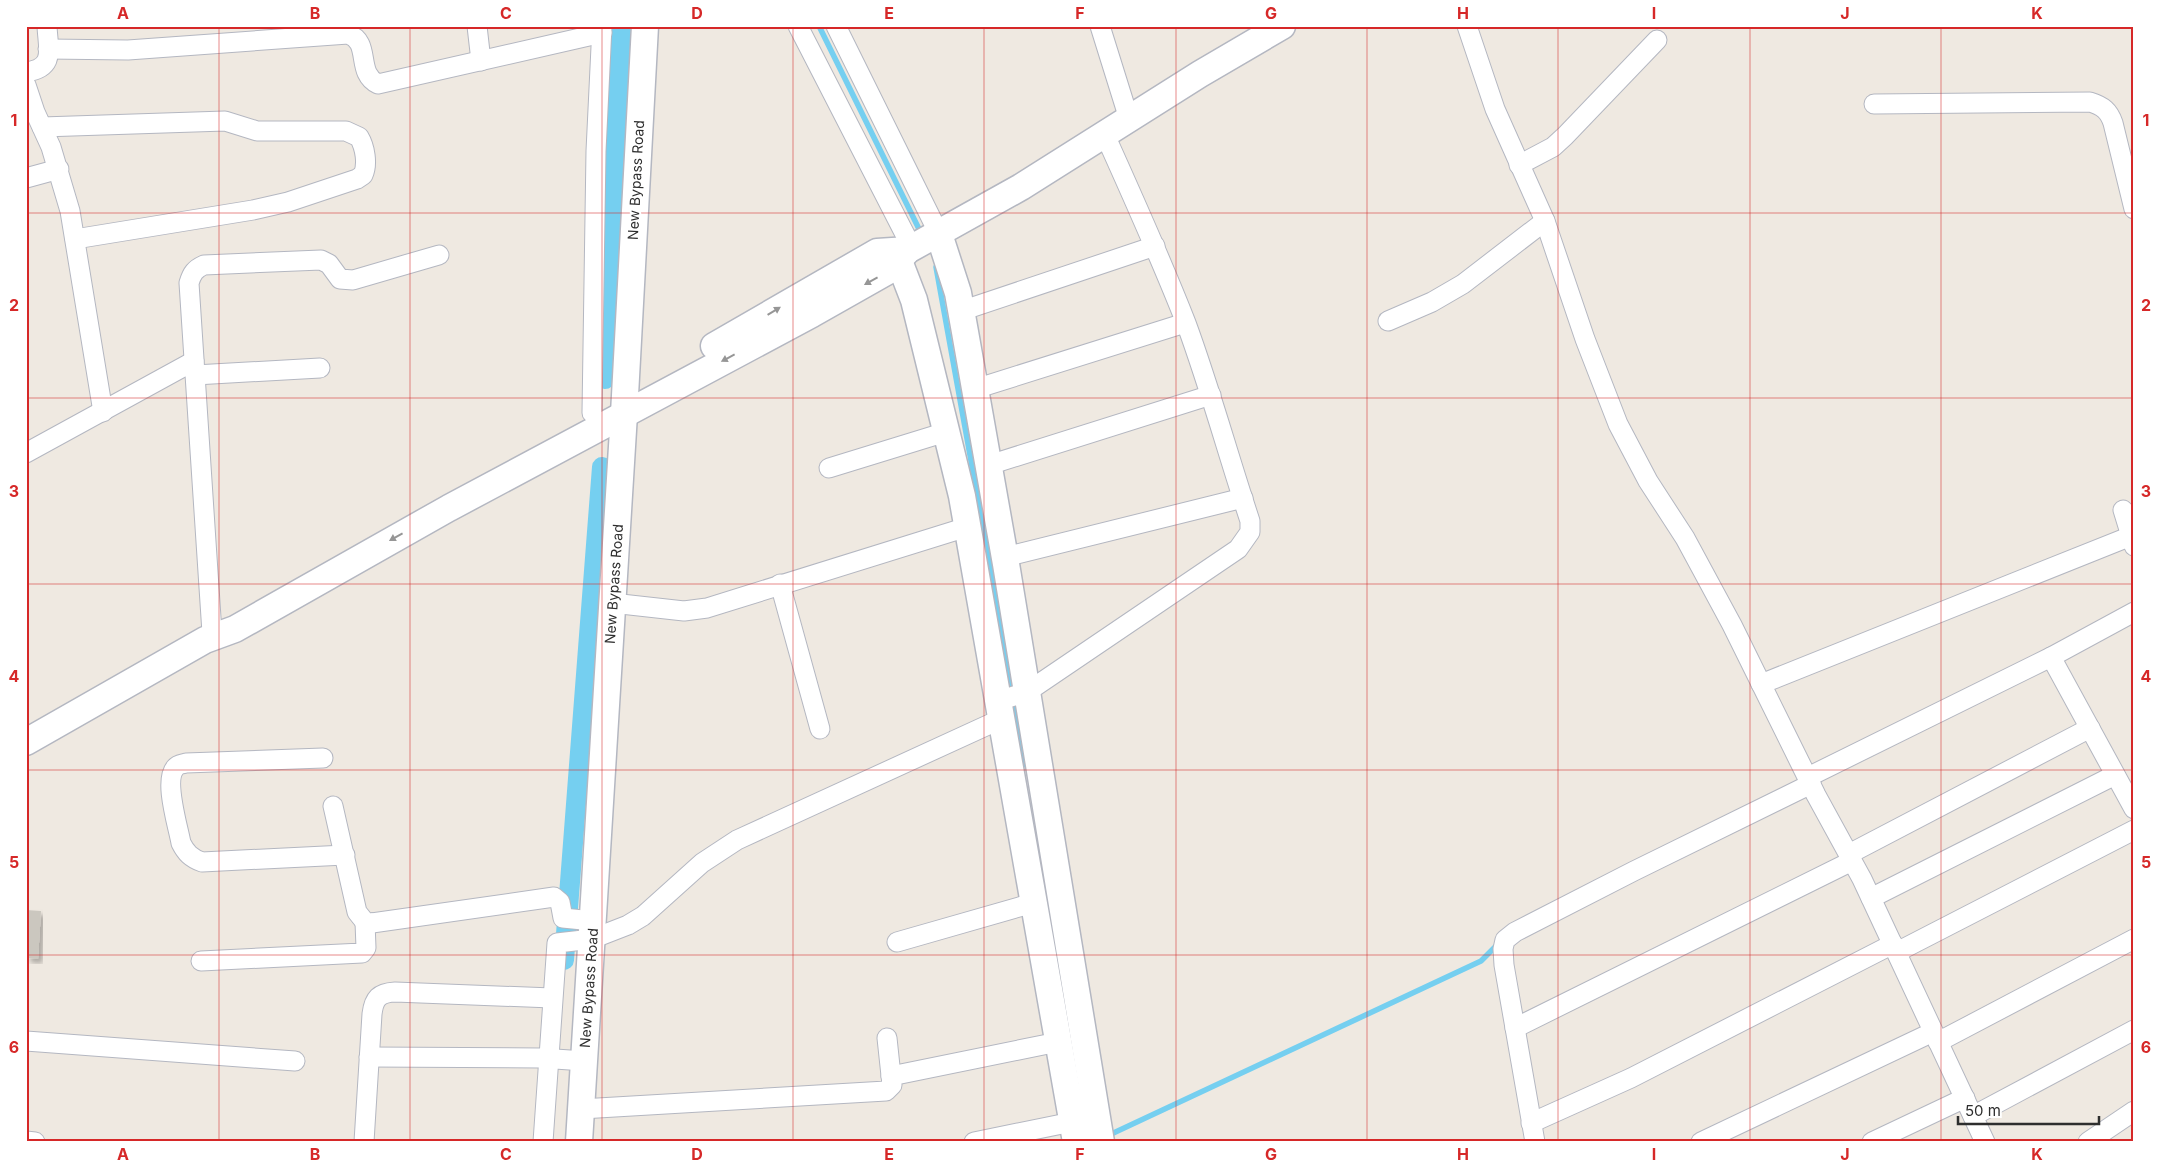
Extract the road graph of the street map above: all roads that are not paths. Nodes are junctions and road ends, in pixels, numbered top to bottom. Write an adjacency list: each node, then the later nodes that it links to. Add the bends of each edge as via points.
1 (47, 26): 11 (street)
2 (477, 26): 12 (street)
3 (645, 26): 37 (street, New Bypass Road)
4 (798, 26): 28 (street)
5 (836, 26): 25 (street)
6 (1100, 26): 16 (street)
7 (1282, 26): 16 (street)
8 (1467, 26): 19 (street, via 1495,109)
9 (602, 30): 12 (street); 39 (street, via 596,151)
10 (1657, 40): 19 (street, via 1553,147)
11 (48, 48): 12 (street, via 128,50 348,34 360,43 367,75 378,84); 13 (street, via 46,64)
12 (481, 61)
13 (26, 72)
14 (26, 85): 17 (street)
15 (1874, 104): 21 (street, via 2100,105 2109,113)
16 (1129, 119): 18 (street)
17 (42, 127): 20 (street); 26 (street, via 225,121 257,131 346,131 359,136 362,143 366,164 363,175 288,202)
18 (1105, 135): 25 (street); 27 (street)
19 (1519, 165): 24 (street)
20 (58, 169): 22 (street); 26 (street)
21 (2130, 171): 23 (street)
22 (26, 178)
23 (2134, 209)
24 (1545, 221): 31 (street, via 1463,284); 54 (street, via 1618,424 1648,481 1685,538)
25 (939, 234): 28 (street); 30 (street)
26 (75, 238): 38 (street)
27 (1155, 246): 30 (street); 32 (street)
28 (907, 253): 37 (street, via 888,271 812,314); 40 (street, via 914,300)
29 (439, 255): 33 (street, via 345,281 330,264 321,260 204,264 196,269 189,283)
30 (961, 311): 35 (street)
31 (1388, 321)
32 (1185, 323): 35 (street); 36 (street)
33 (195, 368): 34 (street); 38 (street); 52 (street)
34 (320, 368)
35 (975, 389): 42 (street)
36 (1211, 395): 42 (street); 44 (street)
37 (624, 405): 39 (street); 50 (street, New Bypass Road); 52 (street, one-way to 52, via 235,629)
38 (103, 412): 41 (street)
39 (592, 413): 52 (street, via 361,536 228,616)
40 (946, 432): 43 (street); 46 (street)
41 (26, 454)
42 (989, 465): 48 (street)
43 (829, 468)
44 (1243, 498): 48 (street); 55 (street, via 1250,532 1238,549)
45 (2123, 510): 47 (street)
46 (967, 527): 49 (street); 55 (street)
47 (2132, 541): 54 (street)
48 (1005, 557): 55 (street)
49 (780, 584): 50 (street, via 707,608 684,611); 57 (street)
50 (612, 603): 70 (street, New Bypass Road)
51 (2132, 617): 53 (street)
52 (209, 636): 58 (street)
53 (2051, 657): 56 (street); 61 (street)
54 (1761, 684): 61 (street)
55 (1011, 701): 68 (street); 70 (street, via 737,840 702,863 643,916 617,930); 98 (street)
56 (2090, 728): 60 (street); 66 (street)
57 (820, 729)
58 (26, 742)
59 (324, 758): 65 (street, via 176,766 170,782 181,843 189,855 202,862)
60 (2115, 775): 63 (street); 67 (street)
61 (1809, 781): 66 (street); 76 (street, via 1508,936 1503,949)
62 (333, 806): 65 (street)
63 (2134, 809)
64 (2134, 830): 73 (street)
65 (344, 855): 69 (street, via 357,912)
66 (1850, 858): 67 (street); 76 (street)
67 (1872, 898): 73 (street)
68 (1033, 903): 72 (street); 81 (street)
69 (365, 922): 70 (street, via 554,897 560,902 562,916); 74 (street, via 366,948 362,953)
70 (577, 930): 75 (street, via 556,945); 84 (street, New Bypass Road)
71 (2134, 939): 78 (street)
72 (897, 942)
73 (1895, 948): 78 (street); 91 (street, via 1631,1078)
74 (201, 961)
75 (552, 998): 82 (street, via 384,993 377,996 373,1004); 84 (street)
76 (1515, 1028): 91 (street)
77 (2134, 1030): 89 (street)
78 (1936, 1037): 86 (street); 99 (street)
79 (887, 1038): 85 (street)
80 (26, 1041): 83 (street)
81 (1058, 1042): 85 (street); 90 (street)
82 (369, 1057): 84 (street); 94 (street)
83 (295, 1060)
84 (564, 1060): 87 (street, New Bypass Road); 95 (street)
85 (891, 1076): 87 (street, via 892,1085 886,1091)
86 (1965, 1098): 89 (street); 100 (street)
87 (581, 1109): 96 (street, New Bypass Road)
88 (2134, 1111): 102 (street)
89 (1973, 1116): 101 (street)
90 (1074, 1132): 97 (street)
91 (1533, 1133)
92 (26, 1141): 93 (street)
93 (35, 1142)
94 (364, 1142)
95 (544, 1142)
96 (579, 1142)
97 (974, 1142)
98 (1100, 1142)
99 (1701, 1142)
100 (1872, 1142)
101 (1985, 1142)
102 (2088, 1142)

